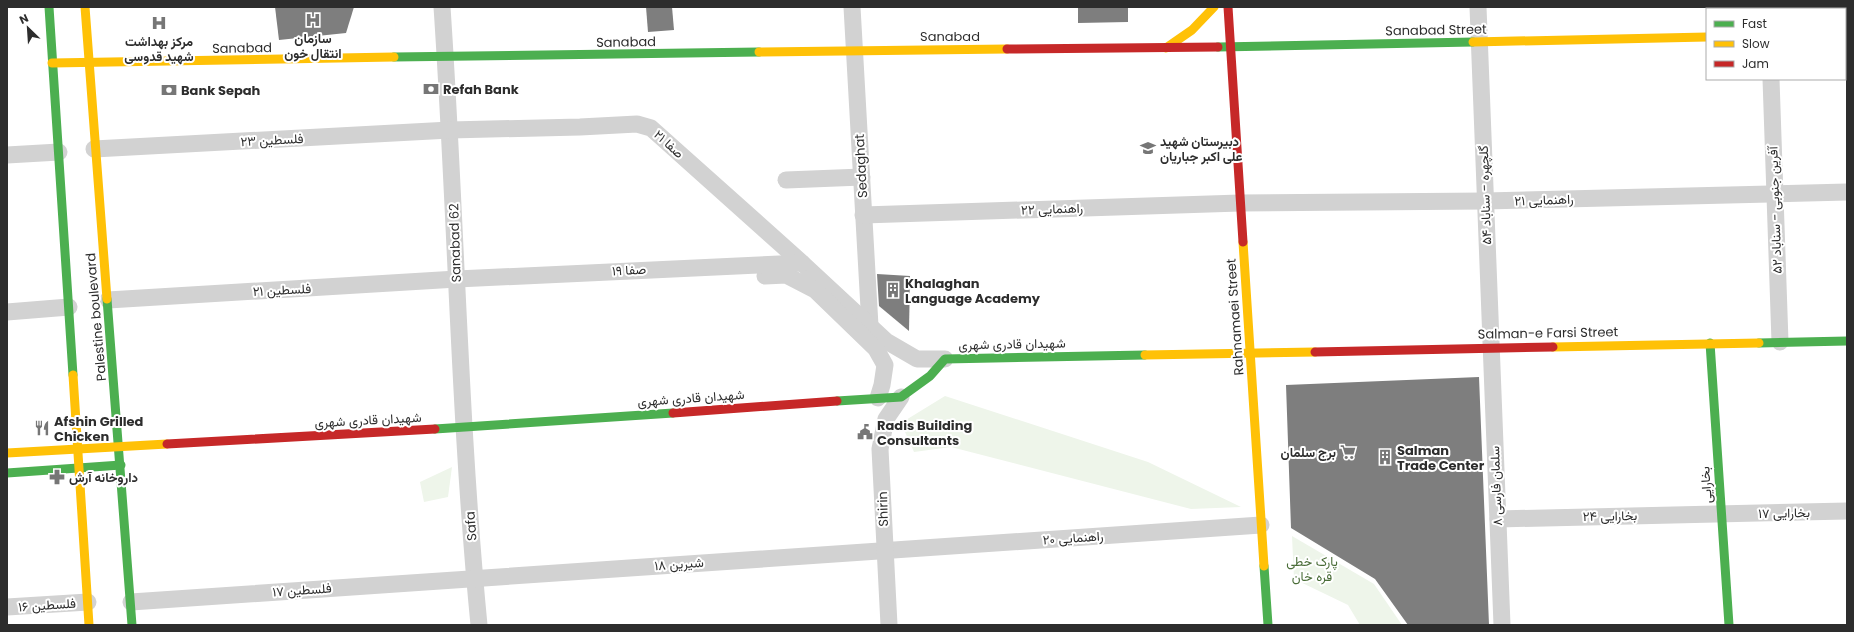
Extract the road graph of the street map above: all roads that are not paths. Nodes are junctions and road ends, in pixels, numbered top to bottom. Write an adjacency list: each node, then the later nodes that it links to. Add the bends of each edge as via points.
1 (49, 7): 15 (main road, Palestine boulevard)
2 (85, 7): 14 (main road, Palestine boulevard)
3 (442, 7): 13 (street, Sanabad 62)
4 (852, 7): 12 (street, Sedaghat)
5 (1214, 7): 11 (main road, via 1185,37)
6 (1228, 7): 10 (main road, Rahnamaei Street)
7 (1478, 7): 9 (street, گلچهره - سناباد ۵۴)
8 (1706, 37): 9 (main road, Sanabad Street)
9 (1479, 42): 10 (main road, Sanabad Street); 25 (street, گلچهره - سناباد ۵۴)
10 (1230, 47): 11 (main road, Sanabad Street); 26 (main road, Rahnamaei Street)
11 (1165, 48): 12 (main road, Sanabad)
12 (855, 50): 13 (main road, Sanabad); 21 (street, Sedaghat)
13 (446, 58): 14 (main road, Sanabad); 17 (street, Sanabad 62)
14 (88, 62): 15 (main road); 18 (main road, Palestine boulevard)
15 (52, 63): 19 (main road, Palestine boulevard)
16 (1771, 80): 24 (street, آفرین جنوبی - سناباد ۵۲)
17 (450, 130): 18 (street, فلسطین ۲۳); 28 (street, صفا ۲۱, via 637,124 651,128); 30 (street, Sanabad 62)
18 (94, 149): 31 (main road, Palestine boulevard)
19 (59, 152): 20 (street); 32 (main road, Palestine boulevard)
20 (7, 155)
21 (862, 178): 22 (street); 27 (street, Sedaghat)
22 (786, 180)
23 (1847, 192): 24 (street, راهنمایی ۲۱)
24 (1775, 194): 25 (street, راهنمایی ۲۱); 36 (street, آفرین جنوبی - سناباد ۵۲)
25 (1485, 201): 26 (street, راهنمایی ۲۱); 38 (street, گلچهره - سناباد ۵۴)
26 (1240, 203): 27 (street, راهنمایی ۲۲); 39 (main road, Rahnamaei Street)
27 (863, 215): 34 (street, Sedaghat)
28 (802, 263): 29 (street, صفا ۱۹); 34 (street, صفا ۲۱)
29 (670, 268): 30 (street, صفا ۱۹); 42 (street, via 696,278 786,275 815,290 876,349 885,365)
30 (457, 279): 31 (street, فلسطین ۲۱); 43 (street, Sanabad 62)
31 (108, 300): 44 (main road, Palestine boulevard)
32 (69, 308): 33 (street); 45 (main road, Palestine boulevard)
33 (7, 312)
34 (870, 326): 40 (street, صفا ۲۱, via 886,341 918,359)
35 (1847, 340): 36 (main road, Salman-e Farsi Street)
36 (1780, 342): 37 (main road, Salman-e Farsi Street)
37 (1710, 343): 38 (main road, Salman-e Farsi Street); 51 (main road, بخارایی)
38 (1491, 348): 39 (main road, Salman-e Farsi Street); 52 (street, سلمان فارسی ۸)
39 (1250, 352): 40 (main road, شهیدان قادری شهری); 53 (main road, Rahnamaei Street)
40 (945, 359): 41 (main road, شهیدان قادری شهری, via 936,372)
41 (901, 397): 42 (main road, شهیدان قادری شهری); 54 (street, Shirin, via 886,419 880,449)
42 (878, 398): 43 (main road, شهیدان قادری شهری)
43 (464, 427): 44 (main road, شهیدان قادری شهری); 55 (street, Safa)
44 (119, 448): 45 (main road, شهیدان قادری شهری); 47 (main road, Palestine boulevard)
45 (78, 449): 46 (main road); 48 (main road, Palestine boulevard)
46 (7, 453)
47 (121, 465): 48 (main road); 57 (main road, Palestine boulevard)
48 (79, 468): 49 (main road); 56 (main road, Palestine boulevard)
49 (7, 472)
50 (1847, 511): 51 (street, بخارایی ۱۷)
51 (1721, 514): 52 (street, بخارایی ۲۴); 65 (main road, بخارایی)
52 (1498, 519): 64 (street, سلمان فارسی ۸)
53 (1261, 525): 54 (street, راهنمایی ۲۰); 63 (main road, Rahnamaei Street)
54 (884, 551): 55 (street, شیرین ۱۸); 62 (street, Shirin)
55 (474, 577): 57 (street, فلسطین ۱۷); 61 (street, Safa)
56 (88, 602): 58 (street, فلسطین ۱۶); 59 (main road, Palestine boulevard)
57 (131, 602): 60 (main road, Palestine boulevard)
58 (7, 607)
59 (89, 625)
60 (132, 625)
61 (479, 625)
62 (889, 625)
63 (1268, 625)
64 (1502, 625)
65 (1729, 625)

